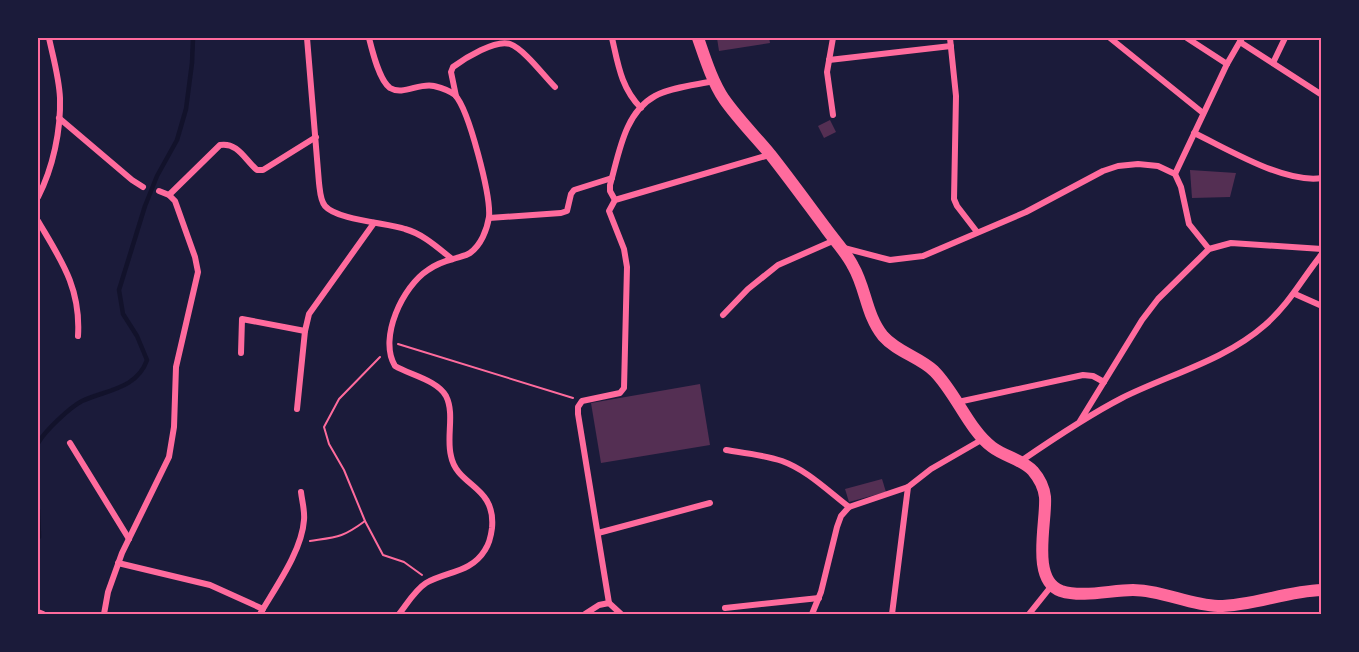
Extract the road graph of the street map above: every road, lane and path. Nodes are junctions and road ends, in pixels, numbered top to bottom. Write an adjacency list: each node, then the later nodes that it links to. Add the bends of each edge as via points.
1 (49, 38): 23 (street, via 60,95)
2 (307, 38): 25 (street)
3 (369, 38): 19 (street, via 373,57 390,88 430,84)
4 (612, 38): 20 (street, via 627,92)
5 (698, 38): 16 (highway)
6 (833, 38): 13 (street)
7 (950, 38): 12 (street)
8 (1110, 38): 21 (street)
9 (1187, 38): 15 (street)
10 (1285, 38): 14 (street)
11 (1241, 40): 14 (street); 15 (street)
12 (951, 46): 13 (street); 38 (street, via 957,106 954,199)
13 (829, 60): 22 (street, via 827,84)
14 (1273, 63): 18 (street)
15 (1227, 64): 21 (street)
16 (714, 81): 20 (street, via 665,92); 26 (highway, via 740,120)
17 (555, 87): 19 (street, via 517,48 503,43 453,67)
18 (1322, 95)
19 (456, 96): 35 (street, via 483,170)
20 (641, 108): 28 (street, via 625,133)
21 (1203, 113): 24 (street)
22 (833, 115)
23 (59, 118): 30 (street); 33 (street, via 53,159)
24 (1194, 133): 27 (street); 29 (street, via 1282,174 1299,179)
25 (316, 137): 32 (street, via 263,170 257,170 235,147 220,145); 37 (street, via 325,206)
26 (770, 154): 34 (street); 39 (highway)
27 (1175, 174): 38 (street, via 1148,165 1118,166); 40 (street, via 1188,224)
28 (612, 178): 34 (street, via 610,191); 35 (street, via 574,189 567,211 561,213)
29 (1322, 178)
30 (143, 187)
31 (159, 191): 32 (street)
32 (169, 195): 67 (street, via 175,201 198,272 176,367 169,457)
33 (38, 197)
34 (615, 200): 53 (street, via 609,211 627,267 624,388 620,393)
35 (489, 218): 43 (street, via 479,244 469,254)
36 (38, 221): 48 (street, via 75,290 80,317)
37 (374, 223): 43 (street, via 405,229); 47 (street, via 317,301)
38 (977, 232): 39 (street, via 923,256 905,259 876,258)
39 (837, 243): 46 (street, via 778,265); 54 (highway, via 853,266 883,336 932,369)
40 (1209, 249): 41 (street, via 1232,243); 52 (street, via 1158,299)
41 (1322, 249)
42 (1322, 254): 44 (street)
43 (452, 259): 49 (street, via 428,270 411,286 390,329)
44 (1295, 294): 45 (street); 56 (street, via 1264,326 1231,348 1121,399)
45 (1322, 306)
46 (723, 315)
47 (305, 331): 50 (street, via 242,319); 55 (street)
48 (78, 336)
49 (389, 341): 53 (path); 70 (street, via 395,366 429,382 446,396 451,457 455,467 486,498 492,521 491,537 475,562 463,571)
50 (241, 353)
51 (380, 360): 65 (path, via 339,399 324,427)
52 (1104, 382): 54 (street, via 1083,375); 56 (street)
53 (582, 401): 66 (street, via 578,414)
54 (958, 402): 57 (highway)
55 (297, 409)
56 (1079, 424): 60 (street)
57 (983, 439): 60 (highway); 61 (street)
58 (70, 442): 67 (street)
59 (726, 450): 64 (street, via 784,462)
60 (1021, 461): 71 (highway, via 1033,471 1045,495 1042,552)
61 (908, 487): 64 (street); 85 (street)
62 (301, 492): 68 (street, via 305,518)
63 (710, 503): 66 (street)
64 (849, 507): 73 (street, via 837,527)
65 (365, 521): 68 (path, via 348,534 302,543); 70 (path, via 383,555 404,562)
66 (598, 533): 74 (street)
67 (129, 539): 69 (street)
68 (296, 551): 78 (street)
69 (118, 563): 78 (street, via 210,585); 81 (street)
70 (430, 581): 79 (street)
71 (1053, 584): 76 (highway, via 1059,590 1072,592 1147,591); 86 (street)
72 (1322, 590): 76 (highway)
73 (819, 598): 75 (street); 84 (street)
74 (609, 603): 82 (street); 83 (street)
75 (725, 608)
76 (1216, 610)
77 (38, 612): 80 (street)
78 (262, 612)
79 (401, 614)
80 (43, 615)
81 (104, 615)
82 (585, 615)
83 (621, 615)
84 (812, 615)
85 (892, 615)
86 (1029, 615)

